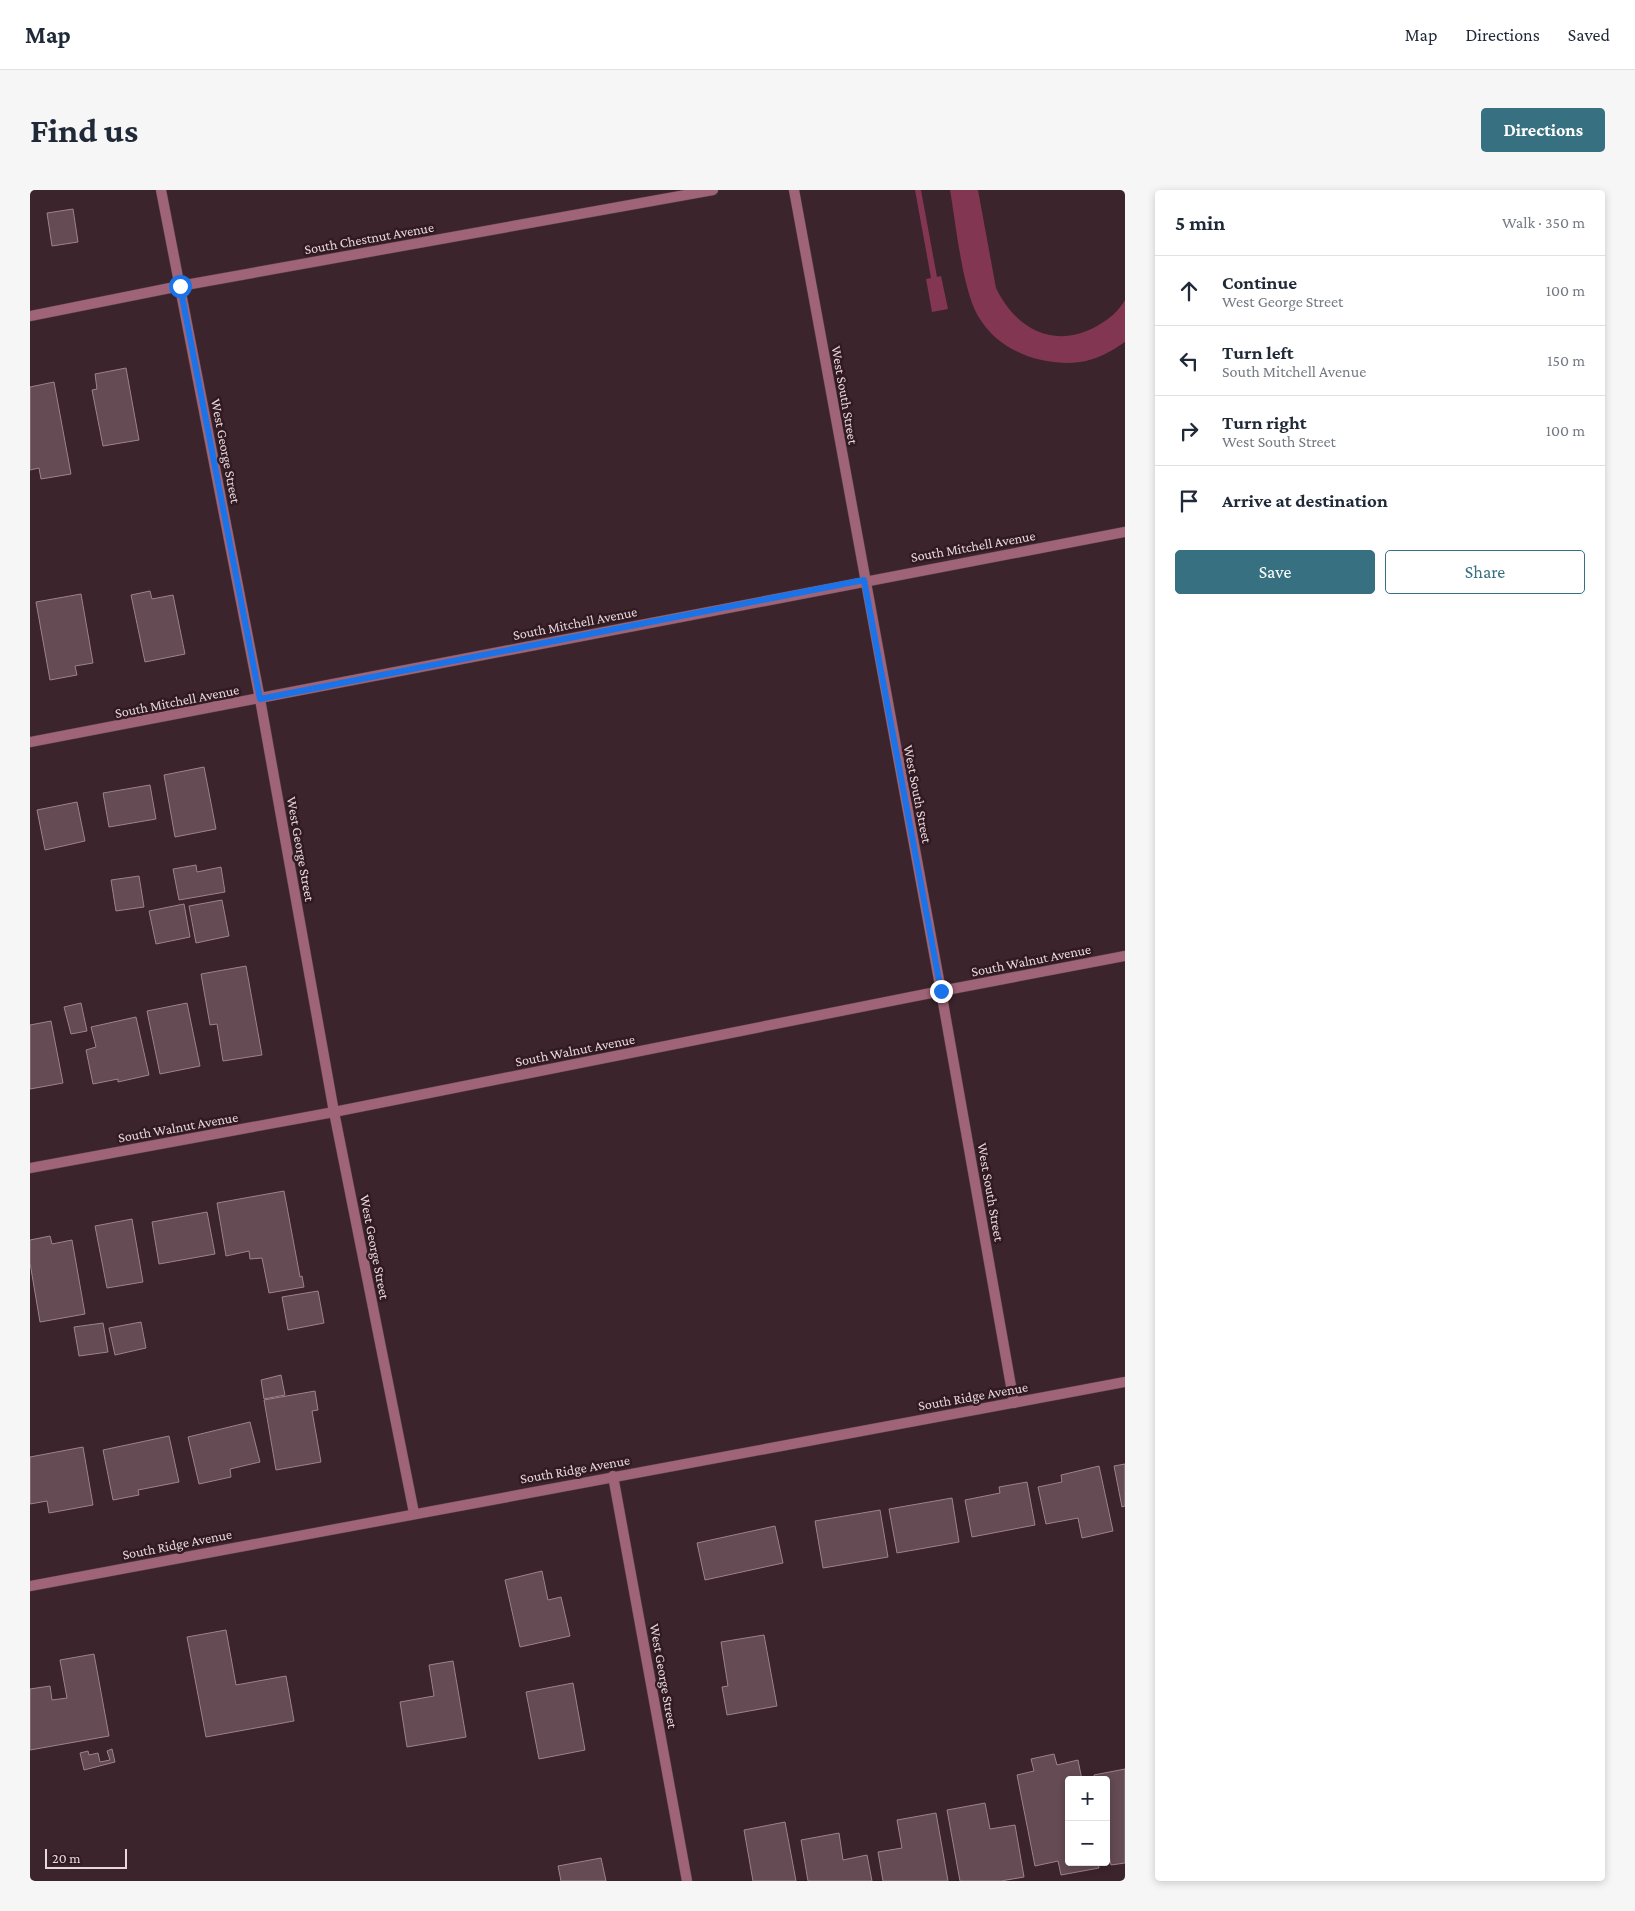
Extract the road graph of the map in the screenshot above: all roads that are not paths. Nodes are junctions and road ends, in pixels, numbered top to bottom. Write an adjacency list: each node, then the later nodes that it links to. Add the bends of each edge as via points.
1 (161, 190): 4 (street, West George Street)
2 (713, 190): 4 (street, South Chestnut Avenue)
3 (794, 190): 7 (street, West South Street)
4 (180, 286): 5 (street, South Chestnut Avenue); 8 (street, West George Street)
5 (30, 316)
6 (1125, 532): 7 (street, South Mitchell Avenue)
7 (864, 580): 8 (street, South Mitchell Avenue); 11 (street, West South Street)
8 (260, 699): 9 (street, South Mitchell Avenue); 12 (street, West George Street)
9 (30, 742)
10 (1125, 956): 11 (street, South Walnut Avenue)
11 (941, 991): 12 (street, South Walnut Avenue); 15 (street, West South Street)
12 (334, 1112): 13 (street, South Walnut Avenue); 17 (street, West George Street)
13 (30, 1168)
14 (1125, 1382): 15 (street, South Ridge Avenue)
15 (1014, 1403): 16 (street, South Ridge Avenue)
16 (613, 1476): 17 (street, South Ridge Avenue); 19 (street, West George Street)
17 (414, 1513): 18 (street, South Ridge Avenue)
18 (30, 1586)
19 (687, 1881)

